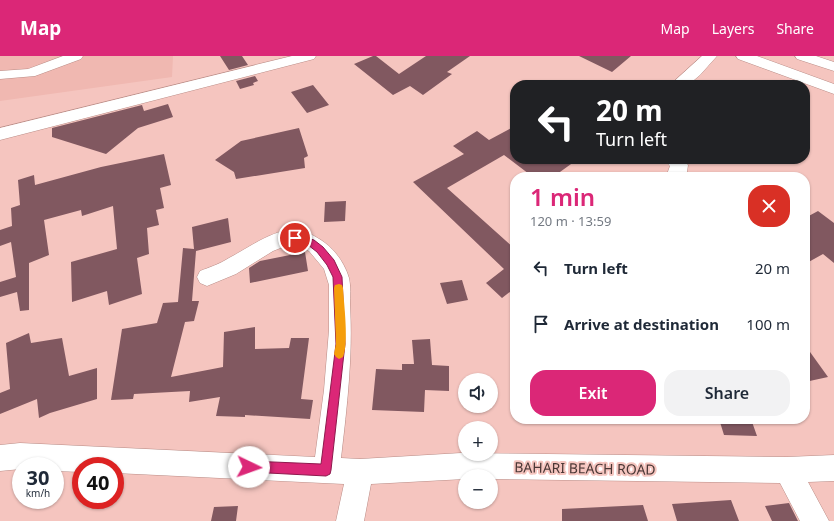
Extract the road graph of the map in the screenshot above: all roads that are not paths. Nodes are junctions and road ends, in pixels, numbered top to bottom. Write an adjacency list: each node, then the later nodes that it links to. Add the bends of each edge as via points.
1 (76, 56): 7 (street, via 30,73)
2 (309, 56): 12 (street)
3 (710, 56): 8 (street)
4 (804, 56): 6 (street)
5 (748, 57): 10 (street)
6 (834, 67)
7 (0, 75)
8 (685, 80)
9 (810, 80): 11 (street)
10 (810, 80)
11 (834, 89)
12 (0, 134)
13 (207, 277): 16 (street, via 277,241 295,238 310,242 320,249 330,262 338,277 340,344)
14 (0, 458): 16 (street, BAHARI BEACH ROAD, via 20,456)
15 (834, 468): 17 (street, BAHARI BEACH ROAD)
16 (326, 470): 18 (street, BAHARI BEACH ROAD)
17 (787, 470): 18 (street, BAHARI BEACH ROAD, via 461,466); 20 (street)
18 (360, 472): 19 (street)
19 (350, 521)
20 (815, 521)

